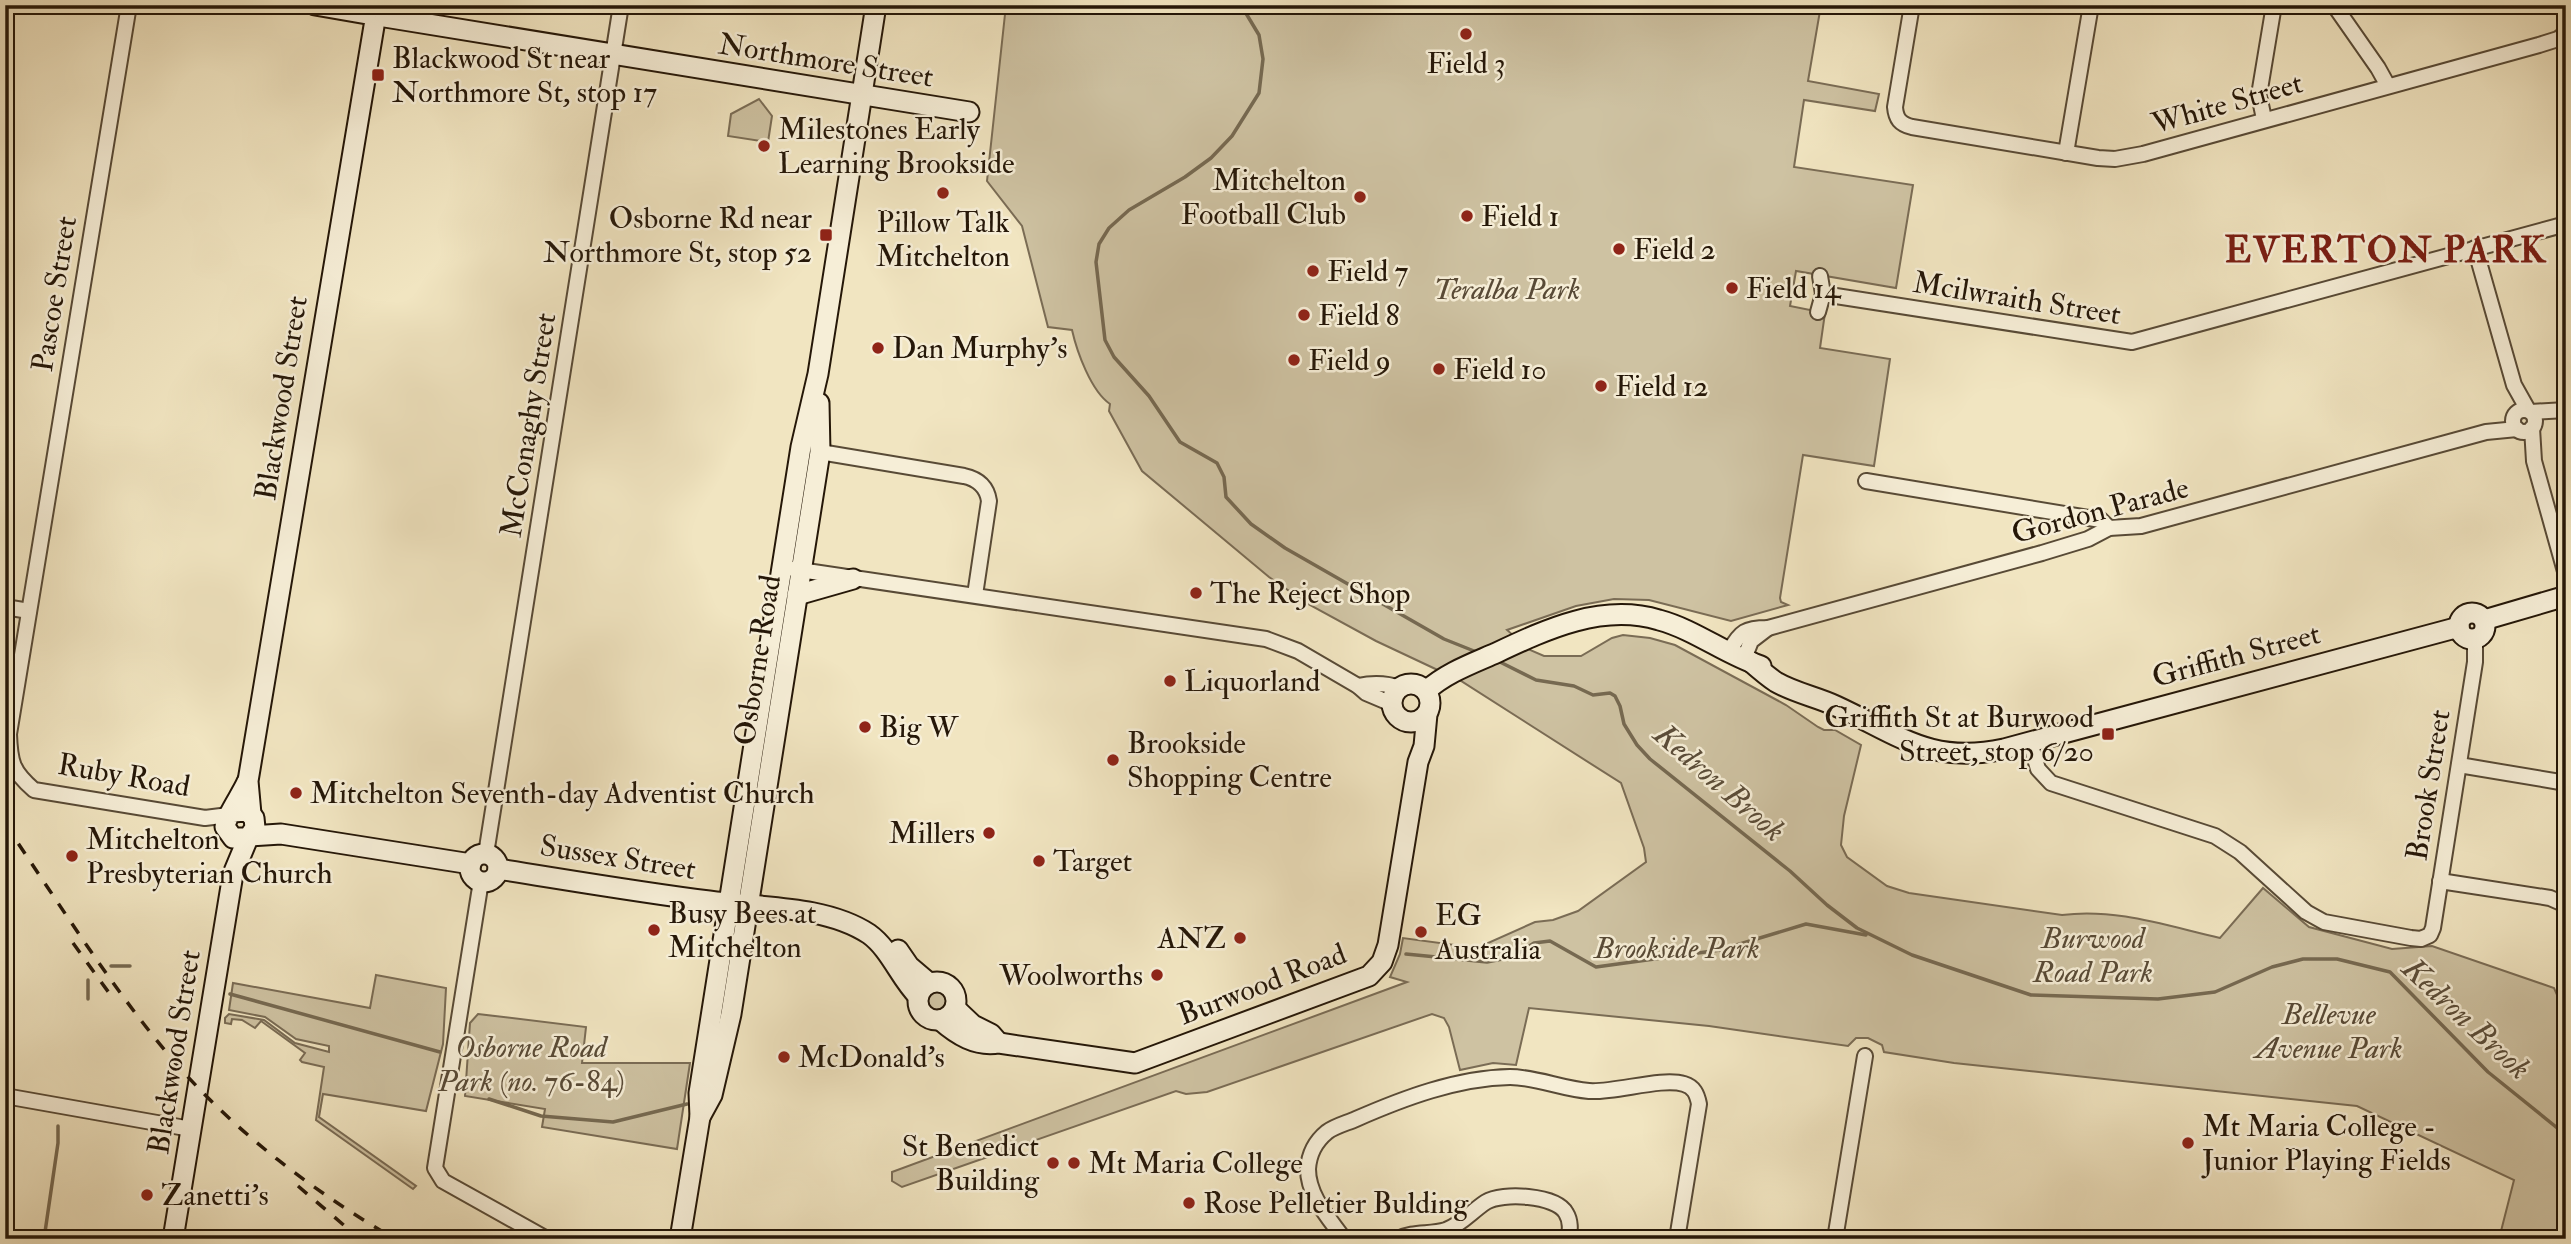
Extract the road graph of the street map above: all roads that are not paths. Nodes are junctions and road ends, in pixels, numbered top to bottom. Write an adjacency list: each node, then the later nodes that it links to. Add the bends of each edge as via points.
1 (128, 5): 35 (street, Pascoe Street)
2 (316, 5): 9 (street, Northmore Street)
3 (621, 5): 11 (street, McConaghy Street)
4 (876, 5): 13 (street, Osborne Road)
5 (1912, 5): 16 (street, White Street, via 1895,107 1898,119 1912,127)
6 (2091, 5): 16 (street)
7 (2274, 5): 15 (street, via 2259,95)
8 (2334, 5): 12 (street)
9 (376, 14): 11 (street, Northmore Street); 47 (street, Blackwood Street)
10 (2566, 33): 12 (street, White Street)
11 (614, 53): 13 (street, Northmore Street); 48 (street, McConaghy Street)
12 (2388, 86): 15 (street, White Street)
13 (862, 94): 14 (street, Northmore Street); 22 (street, Osborne Road)
14 (969, 112)
15 (2264, 120): 16 (street, White Street, via 2130,158)
16 (2066, 153)
17 (2566, 224): 18 (street, Mcilwraith Street)
18 (2475, 248): 20 (street, Mcilwraith Street, via 2132,342); 24 (street)
19 (1820, 276): 20 (street)
20 (1822, 294): 21 (street)
21 (1818, 312)
22 (818, 374): 25 (street, Osborne Road); 28 (street, Osborne Road, via 801,447)
23 (2565, 410): 24 (street, Gordon Parade)
24 (2524, 421): 27 (street, Gordon Parade, via 2146,524); 29 (street)
25 (820, 452): 28 (street, Osborne Road); 32 (street, via 964,475 979,482 989,501)
26 (1866, 481): 27 (street, via 2101,520)
27 (2109, 528): 37 (street, Gordon Parade, via 2042,553 1768,628 1751,641)
28 (792, 568): 30 (street); 31 (street, Osborne Road); 50 (street, Osborne Road)
29 (2566, 575)
30 (853, 579): 31 (street); 32 (street)
31 (797, 595): 50 (street, Osborne Road)
32 (975, 595): 39 (street, via 1266,639 1298,651 1366,693)
33 (2566, 596): 36 (street, via 2484,620 2484,632)
34 (5, 607): 35 (street)
35 (29, 611): 46 (street, Pascoe Street, via 9,734 10,758 18,775)
36 (2467, 633): 42 (street, Griffith Street); 44 (street, Brook Street, via 2475,662)
37 (1741, 658): 38 (street, via 1677,626 1635,615 1594,617 1532,636 1448,674); 42 (street, via 1790,676 1835,706 1907,742 1944,753 1982,753)
38 (1426, 691): 39 (street, via 1405,685); 40 (street)
39 (1396, 696): 41 (street, via 1396,715)
40 (1427, 714): 41 (street); 43 (street, Burwood Road)
41 (1406, 721): 43 (street)
42 (2030, 742): 49 (street, Brook Street, via 2038,769 2051,783 2215,836 2316,918 2381,934 2426,938 2433,928)
43 (1418, 762): 53 (street, Burwood Road, via 1386,954 1368,976 1135,1063 999,1043)
44 (2459, 765): 45 (street); 49 (street, Brook Street)
45 (2566, 783)
46 (34, 790): 47 (street, Ruby Road)
47 (240, 825): 48 (street); 56 (street, Blackwood Street)
48 (484, 867): 50 (street, Sussex Street); 58 (street, McConaghy Street, via 435,1168 443,1181)
49 (2440, 881): 51 (street, via 2550,898)
50 (742, 902): 52 (street, via 830,917 866,932 882,947 906,984); 59 (street, Osborne Road, via 699,1093 700,1117)
51 (2566, 905)
52 (923, 990): 53 (street, via 918,1005 923,1014 928,1018); 53 (street, via 940,982 950,987 956,997)
53 (947, 1014)
54 (1865, 1056): 64 (street)
55 (5, 1096): 56 (street)
56 (191, 1129): 57 (street, Blackwood Street)
57 (173, 1239)
58 (547, 1239)
59 (680, 1239)
60 (1344, 1239): 63 (street, via 1315,1198 1308,1168 1316,1142 1329,1130 1415,1095 1521,1078 1589,1091 1675,1082 1691,1087 1699,1104)
61 (1398, 1239): 62 (street, via 1446,1230 1486,1202 1517,1196 1563,1207 1570,1221)
62 (1569, 1239)
63 (1677, 1239)
64 (1835, 1239)

